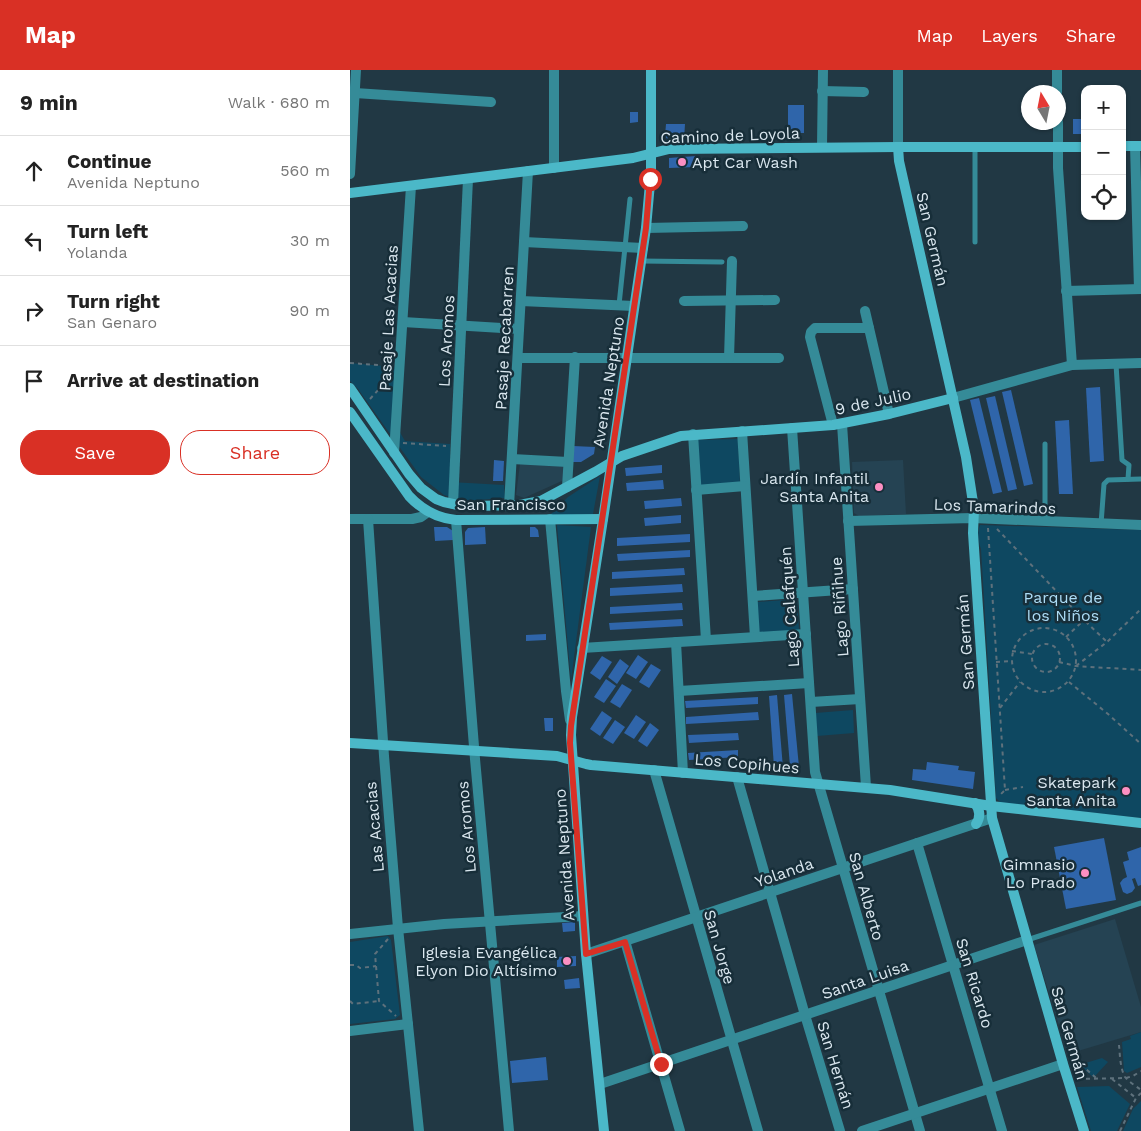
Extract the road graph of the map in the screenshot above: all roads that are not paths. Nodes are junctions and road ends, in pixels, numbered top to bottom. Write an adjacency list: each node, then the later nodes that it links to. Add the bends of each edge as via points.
1 (356, 70): 10 (street)
2 (554, 70): 20 (street)
3 (651, 70): 19 (street, Avenida Neptuno)
4 (823, 70): 8 (street)
5 (898, 70): 14 (street)
6 (1057, 70): 7 (street)
7 (1057, 85)
8 (822, 92): 9 (street); 18 (street)
9 (864, 92)
10 (353, 98): 11 (street); 22 (street)
11 (491, 102)
12 (1058, 130): 16 (street)
13 (1138, 146): 28 (street)
14 (898, 147): 15 (street, Camino de Loyola); 18 (street, Camino de Loyola); 58 (street, San Germán)
15 (975, 147): 16 (street, Camino de Loyola); 31 (lane)
16 (1058, 147): 17 (street, Camino de Loyola); 37 (street)
17 (1081, 147)
18 (822, 148): 19 (street, Camino de Loyola, via 669,149)
19 (651, 153): 20 (street, Camino de Loyola); 29 (street, Avenida Neptuno)
20 (554, 168): 21 (street, Camino de Loyola)
21 (528, 171): 23 (street, Camino de Loyola); 30 (street, Pasaje Recabarren)
22 (350, 174)
23 (468, 178): 24 (street, Camino de Loyola); 46 (street, Los Aromos)
24 (411, 186): 25 (street, Camino de Loyola); 45 (street, Pasaje Las Acacias)
25 (350, 193)
26 (630, 199): 32 (lane)
27 (743, 226): 29 (street)
28 (1139, 226): 36 (street)
29 (646, 228): 33 (street, Avenida Neptuno)
30 (524, 242): 32 (street); 40 (street, Pasaje Recabarren)
31 (975, 242)
32 (625, 248): 33 (street); 42 (lane)
33 (643, 248): 35 (street, Avenida Neptuno)
34 (727, 261): 35 (lane); 38 (street)
35 (641, 262): 43 (street, Avenida Neptuno)
36 (1140, 289): 37 (street)
37 (1066, 292): 56 (street)
38 (731, 300): 39 (street); 41 (street); 52 (street)
39 (775, 300)
40 (521, 301): 42 (street); 48 (street, Pasaje Recabarren)
41 (684, 301)
42 (619, 306): 43 (street)
43 (634, 306): 51 (street, Avenida Neptuno)
44 (865, 311): 47 (street)
45 (403, 322): 46 (street); 66 (street, Pasaje Las Acacias)
46 (461, 326): 48 (street); 75 (street, Los Aromos)
47 (869, 328): 60 (street); 61 (street, Lago Riñihue, via 815,328 811,332)
48 (519, 329): 49 (street, Pasaje Recabarren)
49 (518, 358): 50 (street); 67 (street, Pasaje Recabarren)
50 (575, 358): 51 (street); 68 (street)
51 (626, 358): 52 (street); 69 (street, Avenida Neptuno)
52 (729, 358): 53 (street)
53 (779, 358)
54 (1116, 364): 55 (street, 9 de Julio); 56 (street, 9 de Julio); 70 (lane, via 1122,460 1129,465)
55 (1141, 364)
56 (1072, 365): 58 (street, 9 de Julio)
57 (350, 388): 66 (street, San Francisco)
58 (954, 398): 60 (street, 9 de Julio); 78 (street, San Germán, via 966,457)
59 (350, 412): 77 (street, San Francisco, via 403,490)
60 (889, 414): 61 (street, 9 de Julio)
61 (837, 424): 62 (street, 9 de Julio); 84 (street, Lago Riñihue)
62 (792, 428): 63 (street, 9 de Julio); 89 (street, Lago Calafquén)
63 (742, 431): 64 (street, 9 de Julio); 72 (street)
64 (693, 434): 69 (street, 9 de Julio, via 630,452); 74 (street)
65 (1045, 444): 85 (lane)
66 (395, 448): 75 (street, San Francisco, via 421,488)
67 (512, 459): 68 (street); 76 (street, Pasaje Recabarren)
68 (568, 462): 73 (street)
69 (610, 463): 73 (street, San Francisco); 82 (street, Avenida Neptuno)
70 (1128, 479): 71 (lane); 86 (lane, via 1108,480 1104,484)
71 (1141, 479)
72 (746, 486): 74 (street); 90 (street)
73 (567, 487): 76 (street, San Francisco, via 541,501)
74 (696, 490): 93 (street)
75 (453, 504): 76 (street, San Francisco)
76 (509, 506)
77 (428, 512): 80 (street, via 412,519); 83 (street, San Francisco)
78 (973, 518): 84 (street, Los Tamarindos); 85 (street, Los Tamarindos); 111 (street, San Germán)
79 (350, 519): 80 (street)
80 (368, 519): 102 (street, Las Acacias)
81 (550, 519): 82 (street, San Francisco); 83 (street, San Francisco); 100 (street, Avenida Neptuno)
82 (603, 519): 95 (street, Avenida Neptuno)
83 (456, 520): 103 (street, Los Aromos)
84 (848, 522): 88 (street, Lago Riñihue)
85 (1045, 522): 86 (street, Los Tamarindos)
86 (1101, 524): 87 (street, Los Tamarindos)
87 (1141, 526)
88 (853, 589): 89 (street); 98 (street, Lago Riñihue)
89 (803, 593): 90 (street); 91 (street, Lago Calafquén)
90 (753, 596): 92 (street)
91 (806, 634): 92 (street); 96 (street, Lago Calafquén)
92 (756, 637): 93 (street)
93 (706, 640): 94 (street)
94 (676, 642): 95 (street); 97 (street)
95 (582, 648): 100 (street, Avenida Neptuno)
96 (809, 683): 97 (street); 99 (street, Lago Calafquén)
97 (679, 691): 106 (street)
98 (860, 699): 99 (street); 109 (street, Lago Riñihue)
99 (811, 702): 108 (street, Lago Calafquén, via 815,772)
100 (571, 726): 104 (street, Avenida Neptuno)
101 (350, 743): 102 (street, Los Copihues)
102 (383, 745): 103 (street, Los Copihues); 122 (street, Las Acacias)
103 (474, 750): 104 (street, Los Copihues); 121 (street, Los Aromos)
104 (572, 760): 105 (street, Los Copihues, via 592,765); 119 (street, Avenida Neptuno)
105 (654, 770): 106 (street, Los Copihues); 120 (street, San Jorge)
106 (683, 773): 107 (street, Los Copihues)
107 (737, 777): 108 (street, Los Copihues); 117 (street, San Hernán)
108 (819, 784): 109 (street, Los Copihues); 116 (street, San Alberto)
109 (866, 787): 110 (street, Los Copihues)
110 (975, 803): 111 (street, Los Copihues); 114 (street, via 980,813)
111 (994, 806): 112 (street, San Germán); 113 (street, Los Copihues)
112 (992, 818): 114 (street, Yolanda); 124 (street, San Germán)
113 (1141, 822)
114 (976, 824): 115 (street, Yolanda)
115 (917, 843): 116 (street, Yolanda); 127 (street, San Ricardo)
116 (843, 868): 117 (street, Yolanda); 128 (street, San Alberto)
117 (770, 893): 120 (street, Yolanda); 129 (street, San Hernán)
118 (1141, 903): 124 (lane, Santa Luisa)
119 (583, 916): 121 (street); 126 (street, Avenida Neptuno)
120 (696, 918): 125 (street, Yolanda); 132 (street, San Jorge)
121 (490, 921): 122 (street); 139 (street, Los Aromos)
122 (398, 928): 123 (street); 130 (street, Las Acacias)
123 (350, 934)
124 (1027, 940): 127 (street, Santa Luisa); 134 (street, San Germán)
125 (625, 942): 126 (street, Yolanda); 133 (street)
126 (586, 954): 135 (street, Avenida Neptuno)
127 (954, 965): 128 (street, Santa Luisa); 136 (street, San Ricardo)
128 (878, 991): 129 (street, Santa Luisa); 137 (street, San Alberto)
129 (805, 1015): 132 (street, Santa Luisa); 143 (street, San Hernán)
130 (404, 1024): 131 (street); 138 (street, Las Acacias)
131 (350, 1031)
132 (732, 1040): 133 (street, Santa Luisa); 142 (street, San Jorge)
133 (661, 1064): 135 (street, Santa Luisa); 141 (street)
134 (1063, 1064): 136 (street); 147 (street, San Germán)
135 (600, 1084): 140 (street, Avenida Neptuno)
136 (990, 1088): 137 (street); 146 (street, San Ricardo)
137 (915, 1114): 144 (street); 145 (street, San Alberto)
138 (419, 1131)
139 (509, 1131)
140 (604, 1131)
141 (680, 1131)
142 (758, 1131)
143 (840, 1131)
144 (862, 1131)
145 (920, 1131)
146 (1002, 1131)
147 (1084, 1131)

